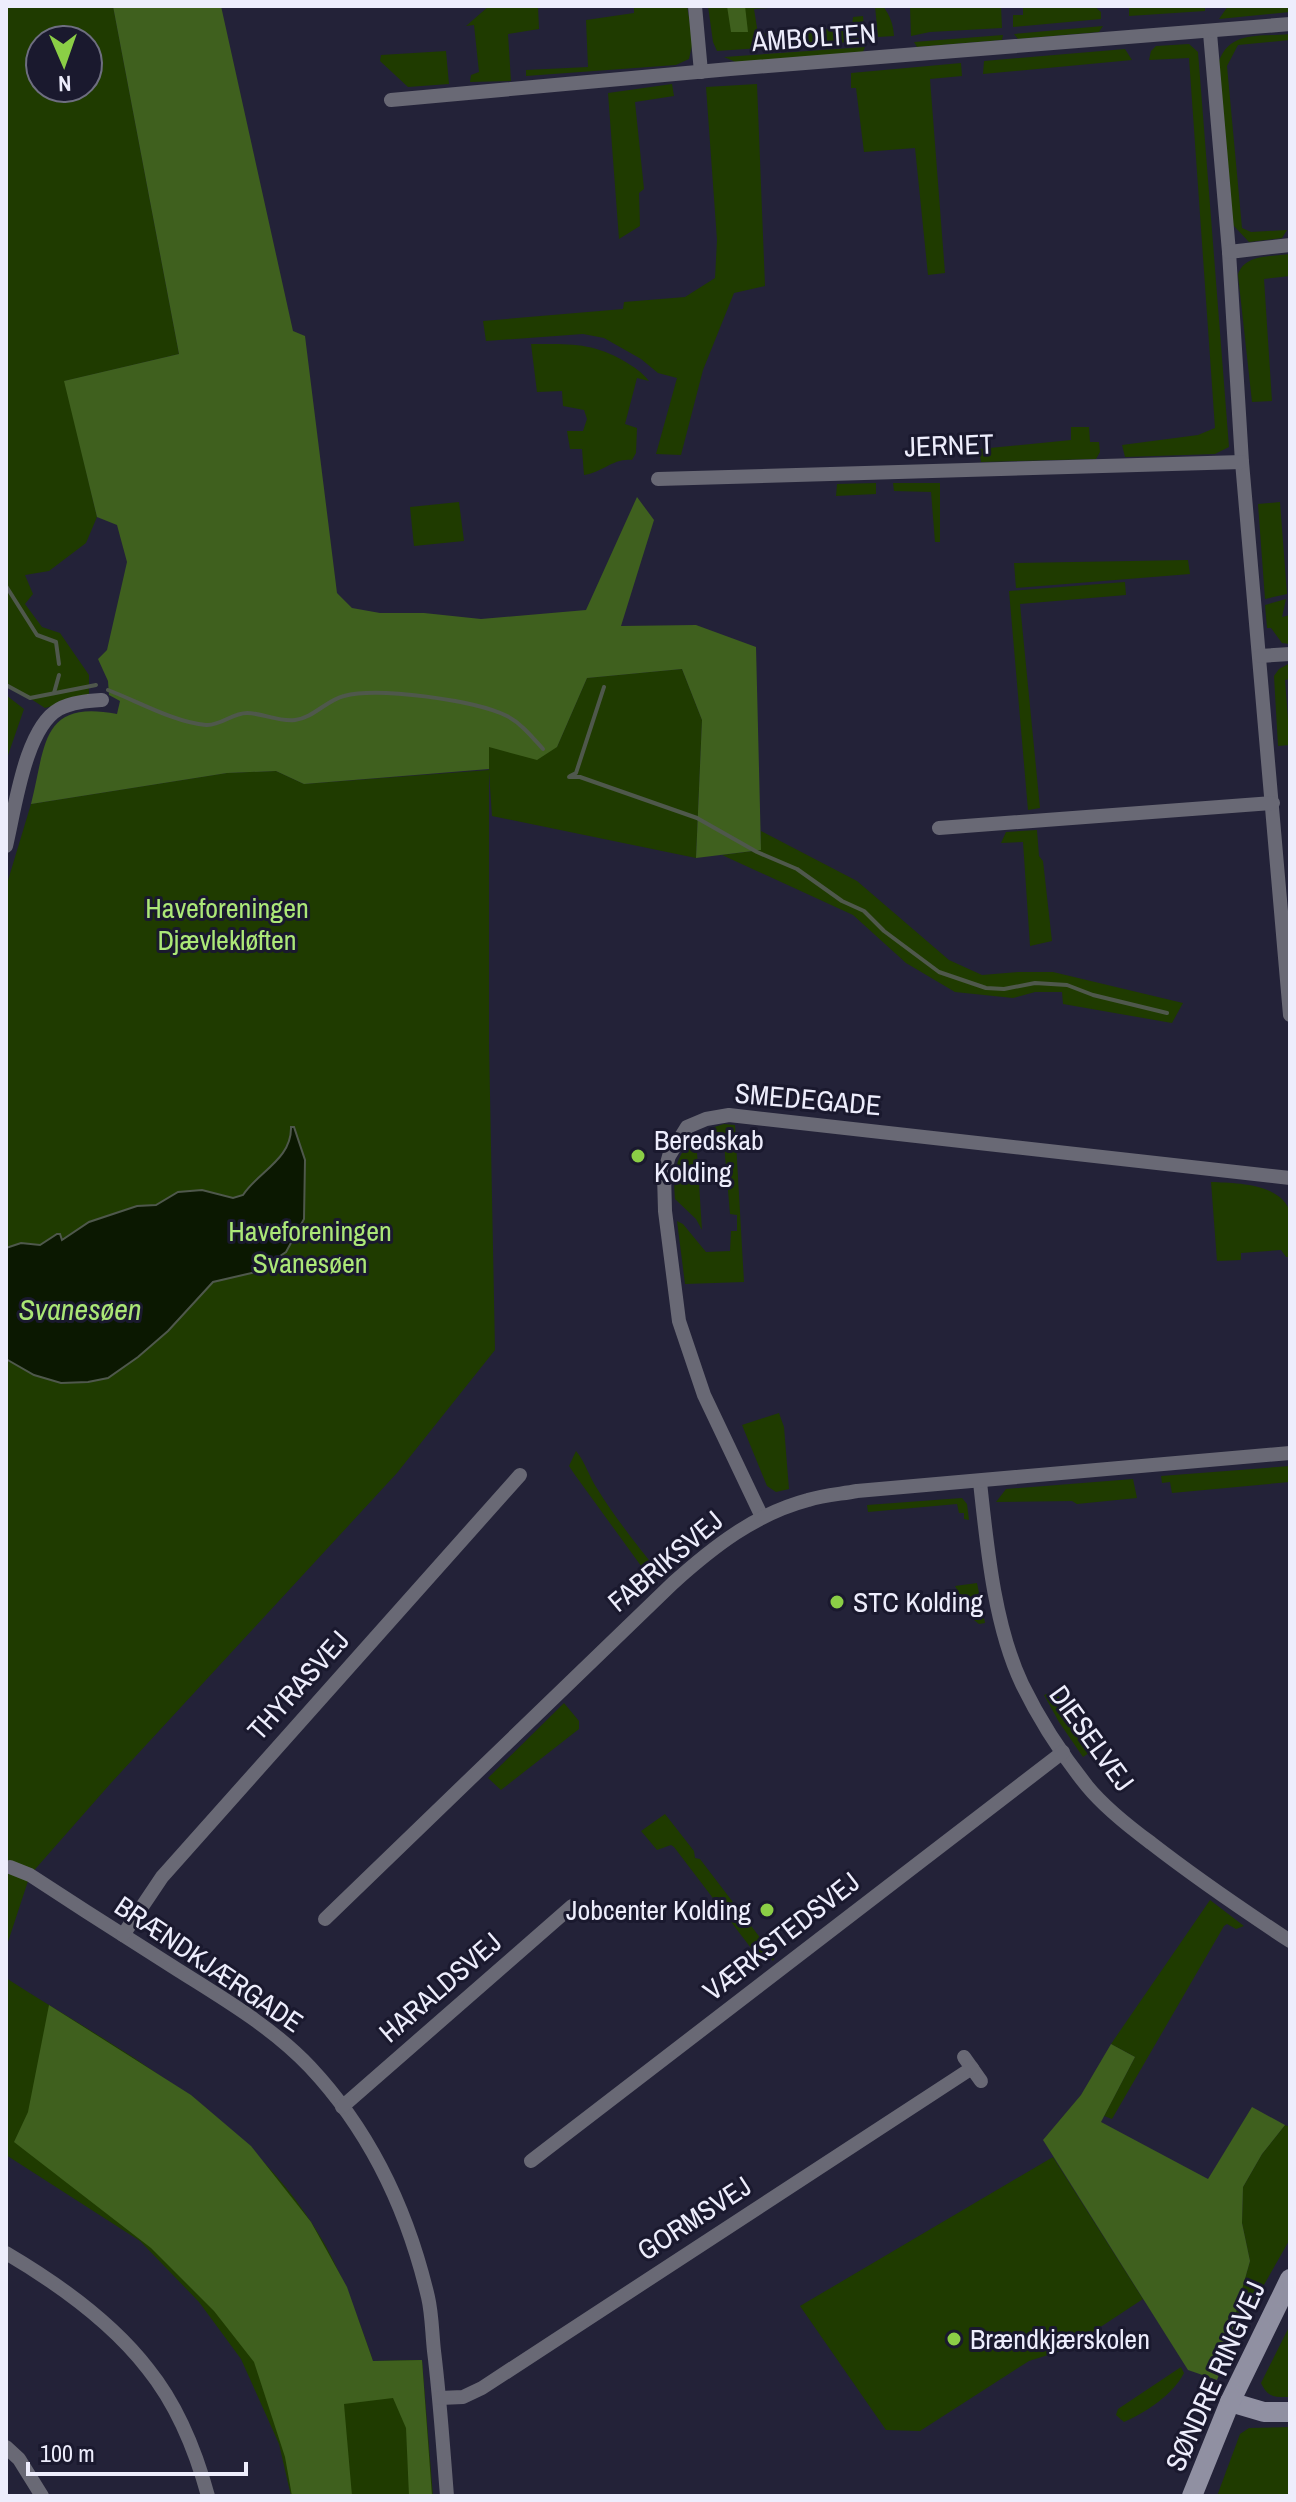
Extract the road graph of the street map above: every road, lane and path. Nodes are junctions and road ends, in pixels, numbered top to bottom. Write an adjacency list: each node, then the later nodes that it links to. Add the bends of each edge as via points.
1 (695, 6): 4 (street)
2 (1290, 24): 3 (street, AMBOLTEN)
3 (1210, 33): 4 (street, AMBOLTEN); 7 (street)
4 (701, 72): 5 (street, AMBOLTEN)
5 (391, 100)
6 (1290, 245): 7 (street)
7 (1229, 252): 8 (street)
8 (1242, 462): 9 (street, JERNET); 11 (street)
9 (658, 479)
10 (1290, 654): 11 (street)
11 (1260, 656): 13 (street)
12 (102, 700): 15 (street, via 58,709 39,728)
13 (1273, 803): 14 (street); 16 (street)
14 (939, 828)
15 (6, 846)
16 (1290, 1015)
17 (1290, 1178): 21 (street, SMEDEGADE, via 729,1115 687,1127 664,1174 679,1321 704,1395)
18 (1290, 1453): 20 (street, FABRIKSVEJ)
19 (520, 1475): 26 (street, THYRASVEJ, via 162,1877)
20 (980, 1482): 21 (street, FABRIKSVEJ, via 857,1491 808,1500); 22 (street, DIESELVEJ, via 990,1574 1004,1631 1021,1682)
21 (762, 1517): 25 (street, FABRIKSVEJ, via 715,1545 673,1583)
22 (1063, 1752): 27 (street, DIESELVEJ, via 1119,1818); 30 (street, VÆRKSTEDSVEJ)
23 (10, 1867): 26 (street, BRÆNDKJÆRGADE)
24 (572, 1906): 29 (street, HARALDSVEJ)
25 (325, 1919)
26 (123, 1935): 29 (street, BRÆNDKJÆRGADE, via 278,2037)
27 (1290, 1941)
28 (972, 2068): 33 (street, GORMSVEJ, via 482,2388 463,2397)
29 (342, 2107): 33 (street, BRÆNDKJÆRGADE, via 377,2158 402,2210 429,2300)
30 (531, 2161)
31 (6, 2253): 38 (street, via 92,2313 148,2368 199,2462)
32 (1290, 2279): 34 (main road, SØNDRE RINGVEJ)
33 (440, 2398): 39 (street, BRÆNDKJÆRGADE)
34 (1230, 2402): 35 (main road, via 1264,2412); 40 (main road, SØNDRE RINGVEJ)
35 (1290, 2412)
36 (6, 2447): 37 (street)
37 (42, 2496)
38 (208, 2496)
39 (447, 2496)
40 (1192, 2496)

